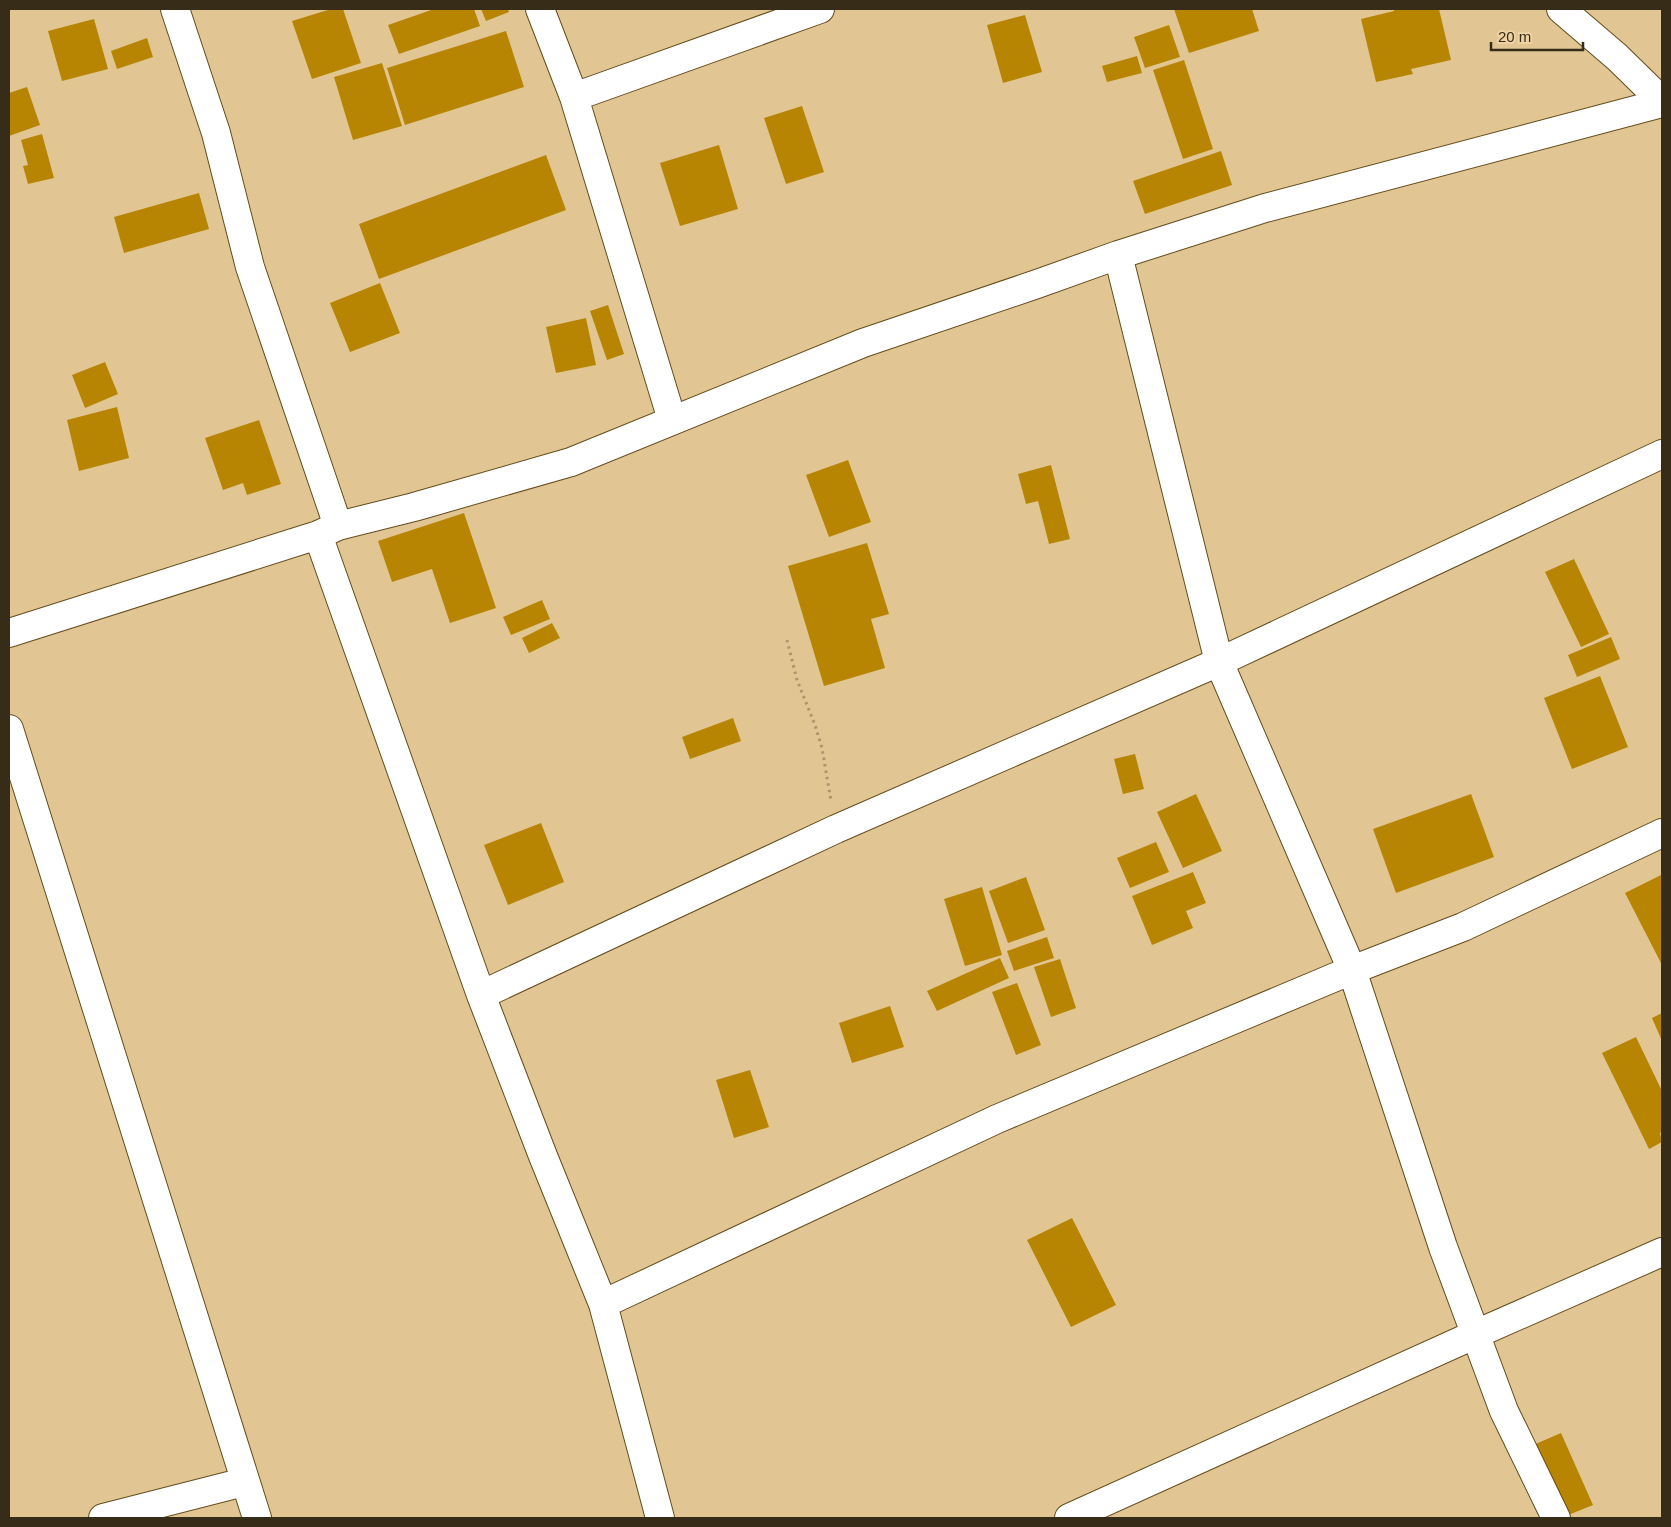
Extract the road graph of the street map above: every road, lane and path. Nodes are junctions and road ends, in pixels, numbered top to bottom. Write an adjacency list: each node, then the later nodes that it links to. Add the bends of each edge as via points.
1 (175, 9): 10 (street, via 216,133 250,267)
2 (540, 9): 5 (street)
3 (820, 9): 5 (street)
4 (1562, 9): 6 (street, via 1617,56)
5 (574, 97): 8 (street)
6 (1662, 102): 7 (street, via 1265,208)
7 (1118, 255): 8 (street, via 863,343); 13 (street)
8 (672, 420): 10 (street, via 571,462)
9 (1662, 454): 13 (street)
10 (328, 531): 11 (street); 18 (street)
11 (9, 633)
12 (787, 640): 15 (path, via 796,680 822,748)
13 (1220, 662): 15 (street); 17 (street)
14 (9, 729): 22 (street)
15 (836, 829): 18 (street)
16 (1662, 833): 17 (street, via 1463,927)
17 (1352, 970): 20 (street, via 997,1119); 21 (street, via 1443,1247)
18 (481, 995): 20 (street)
19 (1662, 1252): 21 (street)
20 (603, 1304): 25 (street)
21 (1476, 1334): 26 (street); 27 (street, via 1504,1411)
22 (244, 1482): 23 (street); 24 (street)
23 (103, 1518)
24 (257, 1518)
25 (660, 1518)
26 (1069, 1518)
27 (1556, 1518)

